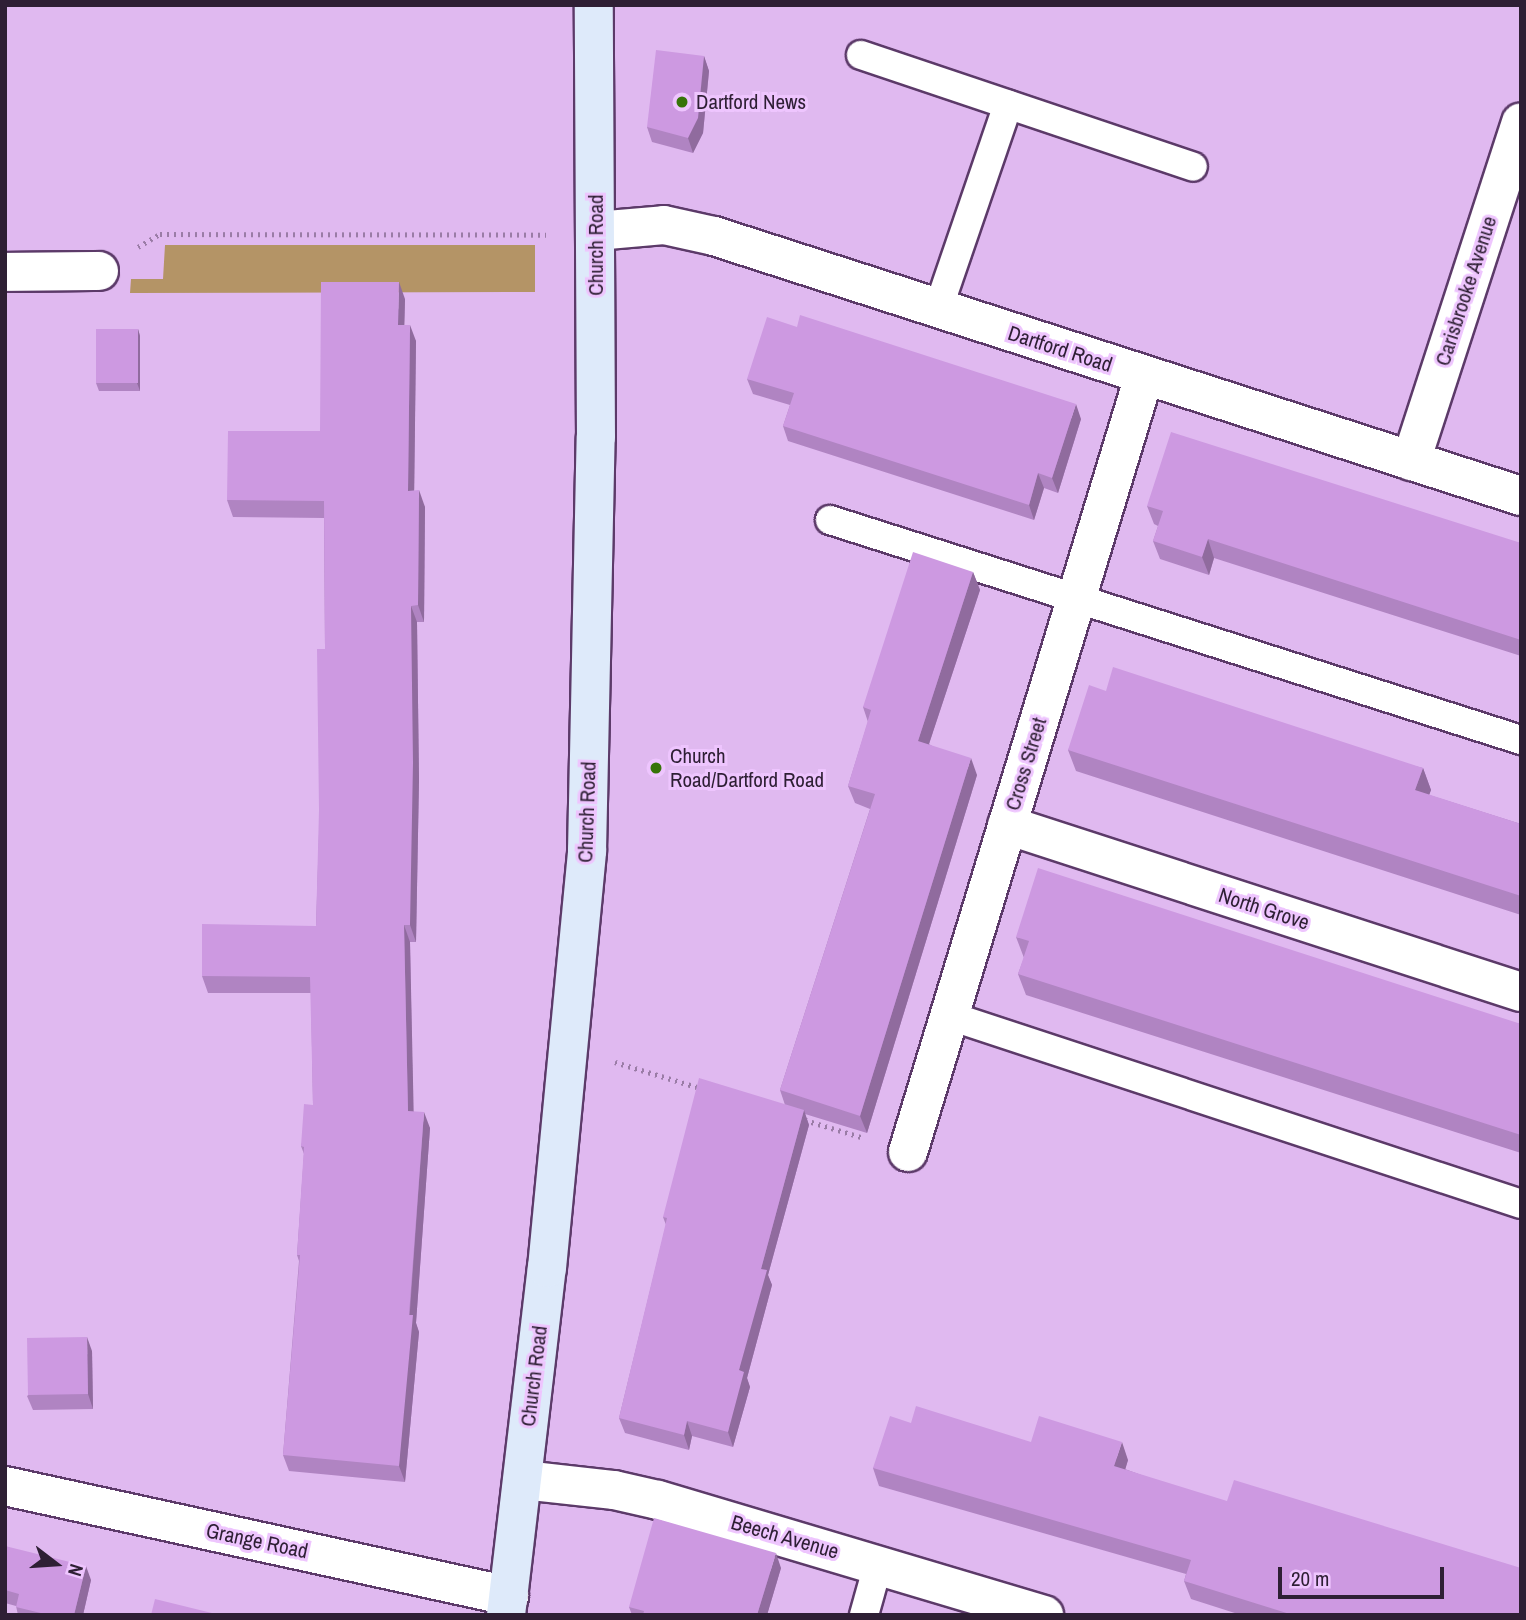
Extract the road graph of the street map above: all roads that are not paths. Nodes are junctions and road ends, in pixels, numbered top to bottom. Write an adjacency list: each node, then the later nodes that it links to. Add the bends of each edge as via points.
1 (594, 5): 6 (main road, Church Road)
2 (861, 55): 3 (lane)
3 (1008, 105): 5 (lane); 9 (lane)
4 (1521, 122): 11 (street, Carisbrooke Avenue)
5 (1193, 167)
6 (596, 231): 9 (street, Dartford Road, via 640,225 688,229); 21 (main road, Church Road, via 587,837)
7 (99, 271): 8 (street)
8 (5, 272)
9 (939, 309): 10 (street, Dartford Road)
10 (1144, 376): 11 (street, Dartford Road); 14 (street, Cross Street)
11 (1411, 461): 12 (street, Dartford Road)
12 (1521, 496)
13 (830, 520): 14 (lane)
14 (1076, 600): 15 (lane); 16 (street, Cross Street)
15 (1521, 740)
16 (1007, 825): 17 (street, North Grove); 18 (street, Cross Street)
17 (1521, 992)
18 (950, 1016): 19 (street, Cross Street); 20 (lane)
19 (908, 1152)
20 (1521, 1204)
21 (523, 1480): 23 (street, Beech Avenue, via 658,1500); 24 (main road, Church Road)
22 (5, 1486): 24 (street, Grange Road)
23 (878, 1565): 25 (lane); 26 (street, Beech Avenue)
24 (508, 1605)
25 (864, 1615)
26 (1044, 1615)

